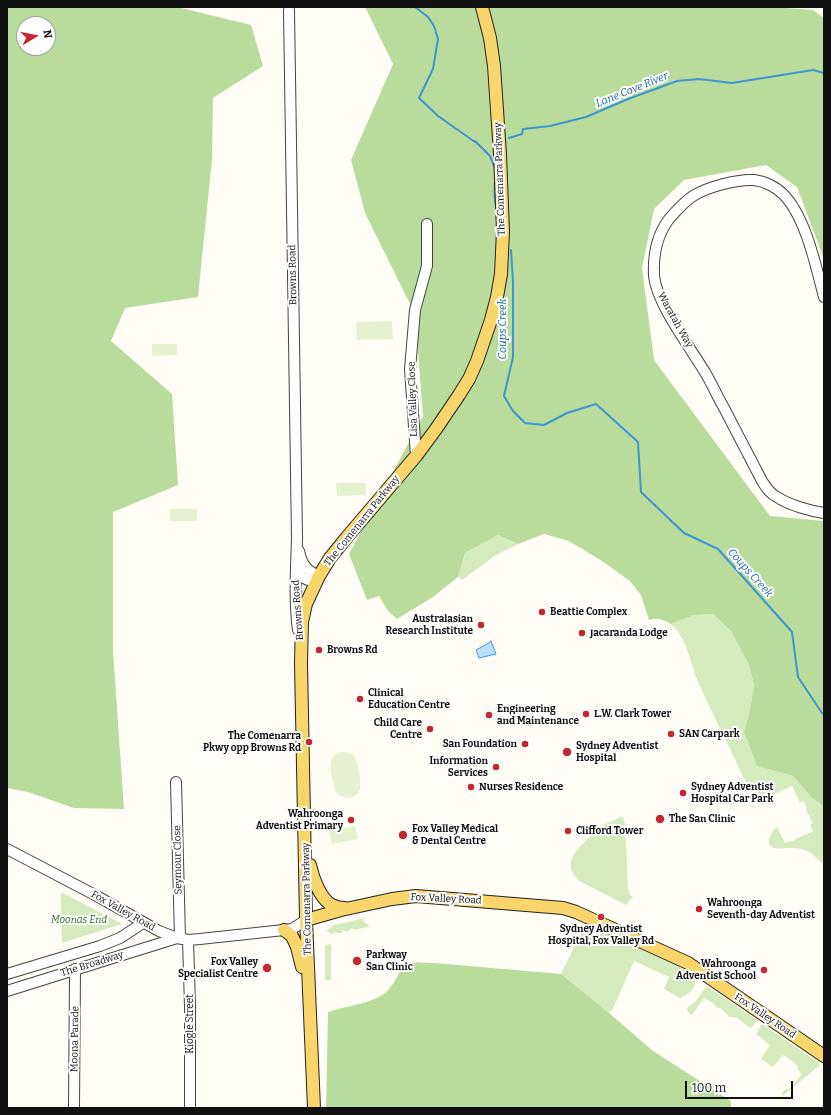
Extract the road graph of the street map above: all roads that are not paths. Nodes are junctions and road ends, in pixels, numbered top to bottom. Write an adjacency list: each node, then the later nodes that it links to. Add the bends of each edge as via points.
1 (482, 7): 5 (main road, The Comenarra Parkway, via 494,66 500,154 503,231 498,297 469,379)
2 (289, 10): 7 (street, Browns Road)
3 (427, 224): 5 (street, Lisa Valley Close, via 427,266 415,310 410,369)
4 (824, 297): 6 (street, Waratah Way, via 797,213 783,194 759,181 725,184 694,195 668,220 656,247 654,278 659,295 706,374 762,481 776,497)
5 (416, 456): 9 (main road, The Comenarra Parkway, via 330,558)
6 (824, 513)
7 (297, 539): 8 (street, Browns Road); 9 (street, Browns Road, via 304,566)
8 (296, 569): 9 (street, Browns Road, via 301,577); 10 (street, Browns Road)
9 (317, 580): 10 (main road, The Comenarra Parkway, via 306,604 302,622)
10 (301, 651): 12 (main road, The Comenarra Parkway)
11 (176, 782): 18 (street, Seymour Close)
12 (306, 845): 14 (main road, via 311,869 320,892 331,904); 15 (main road, The Comenarra Parkway)
13 (7, 849): 16 (street, Fox Valley Road)
14 (346, 909): 15 (main road, Fox Valley Road); 23 (main road, Fox Valley Road, via 416,896 556,907 576,912 688,963)
15 (306, 920): 17 (street, Fox Valley Road, via 292,929); 22 (main road, The Comenarra Parkway)
16 (143, 923): 18 (street, Fox Valley Road); 20 (street, The Broadway, via 120,938 100,946)
17 (284, 930): 18 (street, Fox Valley Road); 22 (main road, via 292,936 299,952)
18 (182, 939): 19 (street, The Broadway); 25 (street, Kiogle Street, via 190,1006)
19 (75, 969): 21 (street, The Broadway); 24 (street, Moona Parade)
20 (7, 974)
21 (7, 991)
22 (309, 1002): 26 (main road, The Comenarra Parkway)
23 (824, 1056)
24 (74, 1108)
25 (190, 1108)
26 (314, 1108)

